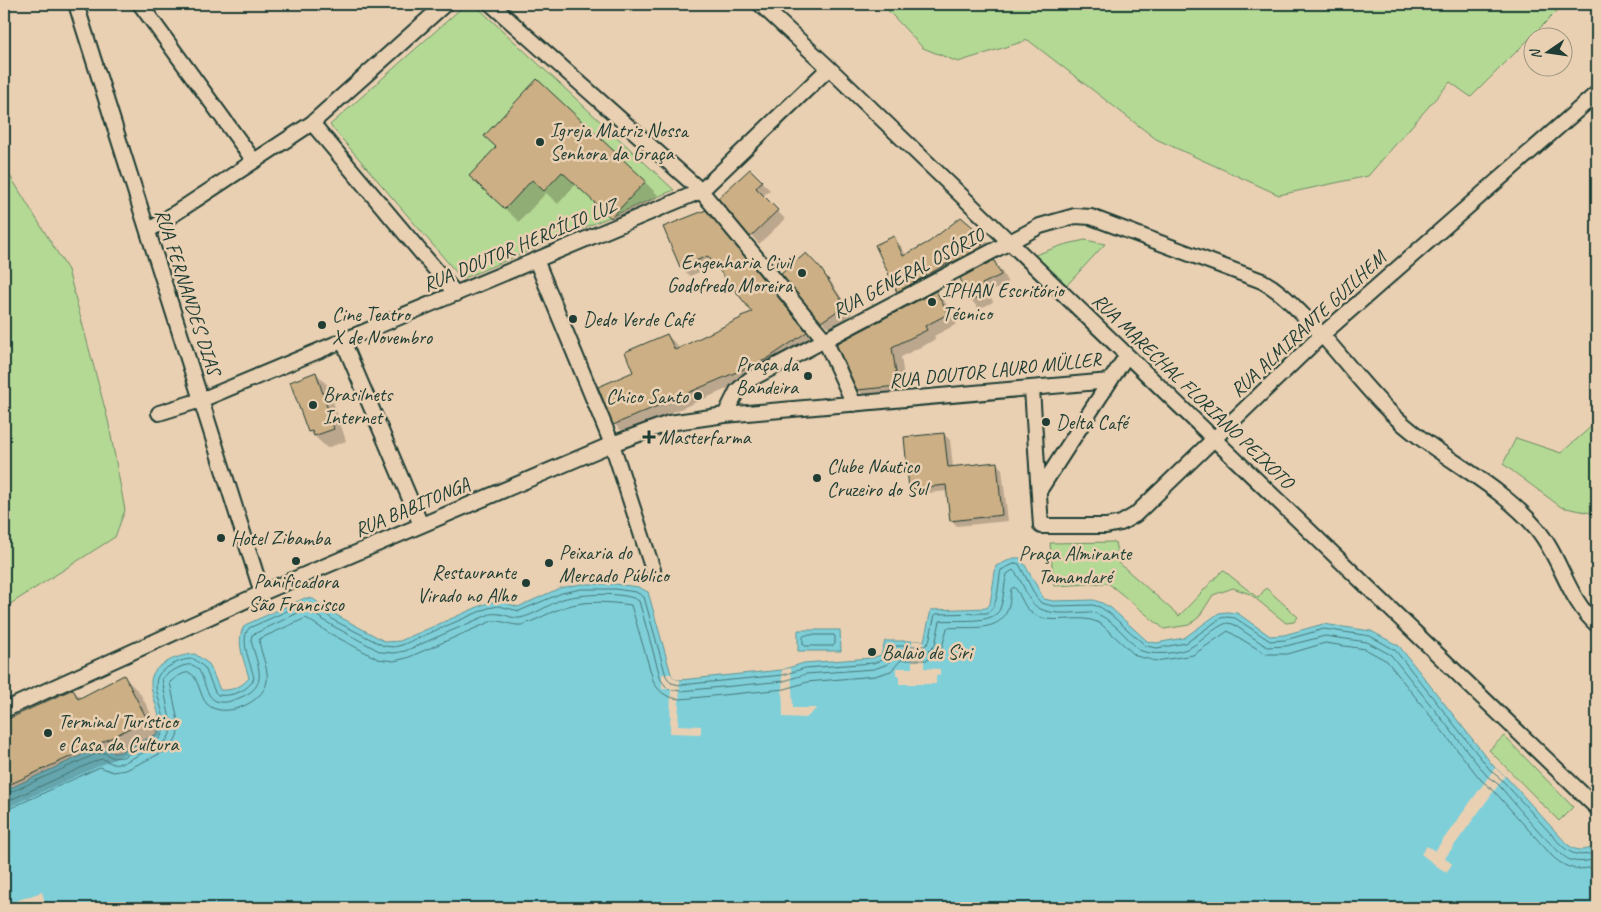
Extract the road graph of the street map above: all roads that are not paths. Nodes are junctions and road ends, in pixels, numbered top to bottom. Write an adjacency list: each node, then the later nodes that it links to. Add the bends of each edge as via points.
1 (76, 4): 11 (street, RUA FERNANDES DIAS)
2 (140, 4): 9 (street)
3 (445, 4): 8 (street)
4 (491, 4): 10 (street)
5 (760, 4): 6 (street, RUA MARECHAL FLORIANO PEIXOTO)
6 (829, 68): 10 (street); 12 (street, RUA MARECHAL FLORIANO PEIXOTO)
7 (1597, 93): 15 (street, RUA ALMIRANTE GUILHEM)
8 (312, 123): 9 (street); 14 (street)
9 (254, 161): 11 (street)
10 (701, 191): 13 (street, RUA DOUTOR HERCÍLIO LUZ); 16 (street)
11 (148, 231): 21 (street, RUA FERNANDES DIAS)
12 (1010, 242): 15 (street, RUA GENERAL OSÓRIO, via 1056,220 1091,217 1262,281 1287,298); 16 (street, RUA GENERAL OSÓRIO); 18 (street, RUA MARECHAL FLORIANO PEIXOTO)
13 (536, 260): 14 (street, RUA DOUTOR HERCÍLIO LUZ); 26 (street)
14 (456, 294): 17 (street, RUA DOUTOR HERCÍLIO LUZ)
15 (1323, 334): 25 (street, RUA ALMIRANTE GUILHEM); 31 (street, RUA GENERAL OSÓRIO, via 1371,392 1408,429 1493,488 1521,512 1538,531 1575,596)
16 (825, 340): 22 (street); 24 (street, via 749,380 737,391)
17 (343, 341): 21 (street, RUA DOUTOR HERCÍLIO LUZ); 28 (street)
18 (1127, 355): 19 (street, RUA DOUTOR LAURO MÜLLER); 25 (street, RUA MARECHAL FLORIANO PEIXOTO)
19 (1110, 381): 20 (street, RUA DOUTOR LAURO MÜLLER); 27 (street)
20 (1032, 389): 22 (street, RUA DOUTOR LAURO MÜLLER); 27 (street, RUA ALMIRANTE GUILHEM)
21 (201, 400): 23 (street, RUA DOUTOR HERCÍLIO LUZ); 30 (street, RUA FERNANDES DIAS)
22 (854, 404): 24 (street, RUA BABITONGA)
23 (159, 413)
24 (725, 415): 26 (street, RUA BABITONGA, via 669,423)
25 (1214, 439): 27 (street, RUA ALMIRANTE GUILHEM, via 1135,515 1121,522 1106,526 1041,526); 33 (street, RUA MARECHAL FLORIANO PEIXOTO)
26 (612, 444): 28 (street, RUA BABITONGA); 29 (street)
27 (1039, 490)
28 (421, 525): 30 (street, RUA BABITONGA)
29 (653, 570)
30 (262, 593): 32 (street, RUA BABITONGA)
31 (1597, 625)
32 (4, 710)
33 (1597, 808)

